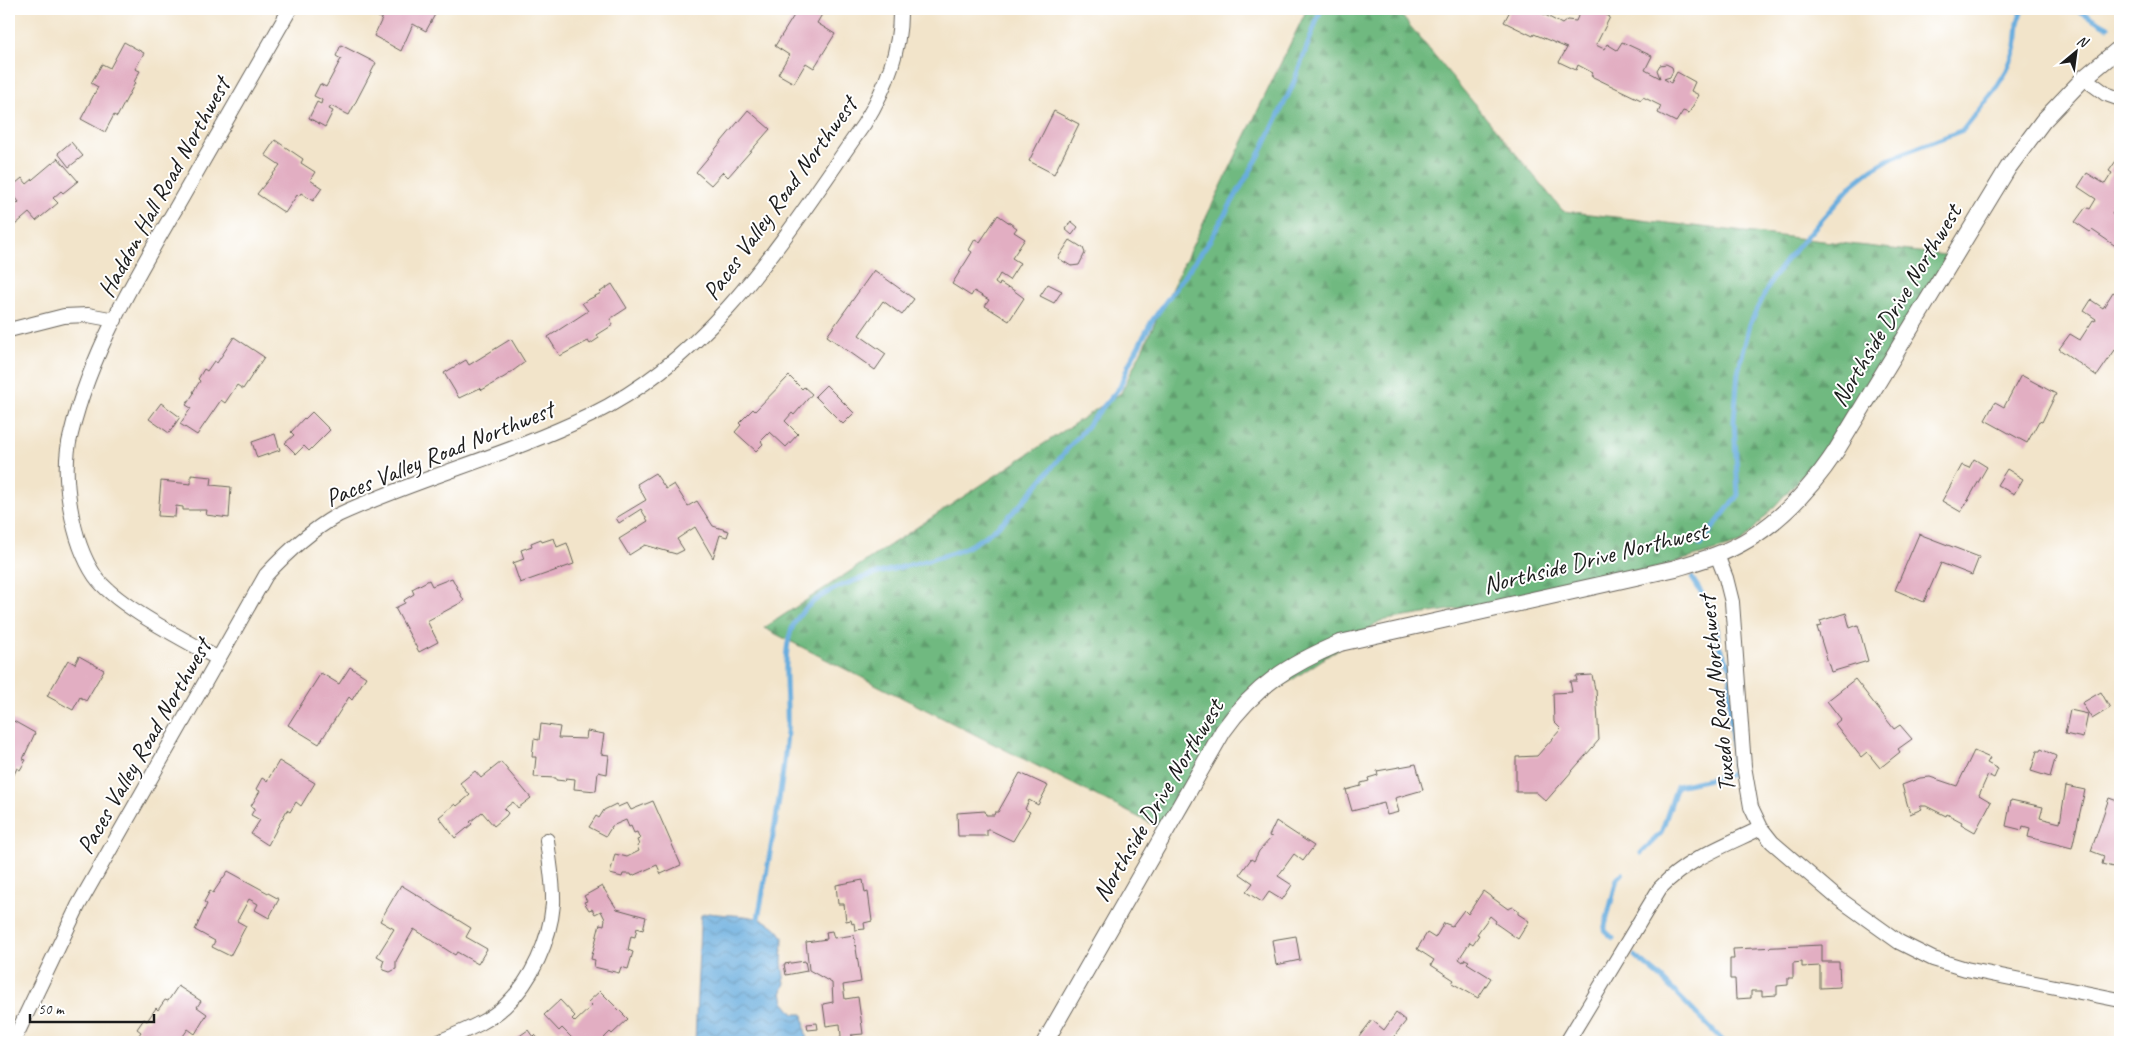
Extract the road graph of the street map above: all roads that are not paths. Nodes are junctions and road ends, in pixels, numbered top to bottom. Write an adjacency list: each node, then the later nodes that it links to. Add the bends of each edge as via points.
1 (290, 9): 6 (street, Haddon Hall Road Northwest, via 144,262)
2 (900, 9): 9 (street, Paces Valley Road Northwest, via 896,50 877,104 763,266 700,338 666,367 593,414 537,440 356,506 316,528 288,550 266,575)
3 (2120, 48): 4 (street, Northside Drive Northwest)
4 (2084, 78): 5 (street, via 2106,94); 8 (street, Northside Drive Northwest, via 2043,121 2008,168 1821,474 1774,521)
5 (2120, 99)
6 (115, 320): 7 (street, Haddon Hall Road Northwest, via 88,315 64,316); 9 (street, via 85,389 70,434 67,480 75,526 89,566 106,590 148,619)
7 (9, 330)
8 (1717, 555): 10 (street, Tuxedo Road Northwest, via 1732,602 1744,766 1751,806); 15 (street, Northside Drive Northwest, via 1676,568 1340,643 1310,655 1279,674 1238,710 1223,731)
9 (217, 658): 13 (street, Paces Valley Road Northwest, via 78,906)
10 (1761, 828): 12 (street, Tuxedo Road Northwest, via 1772,842 1834,896 1899,942 1933,959 1966,969); 16 (street, via 1688,864 1660,888)
11 (547, 840): 14 (street, via 553,902 549,932 537,960 505,1006 478,1024)
12 (2120, 1000)
13 (13, 1042)
14 (439, 1042)
15 (1045, 1042)
16 (1567, 1042)

